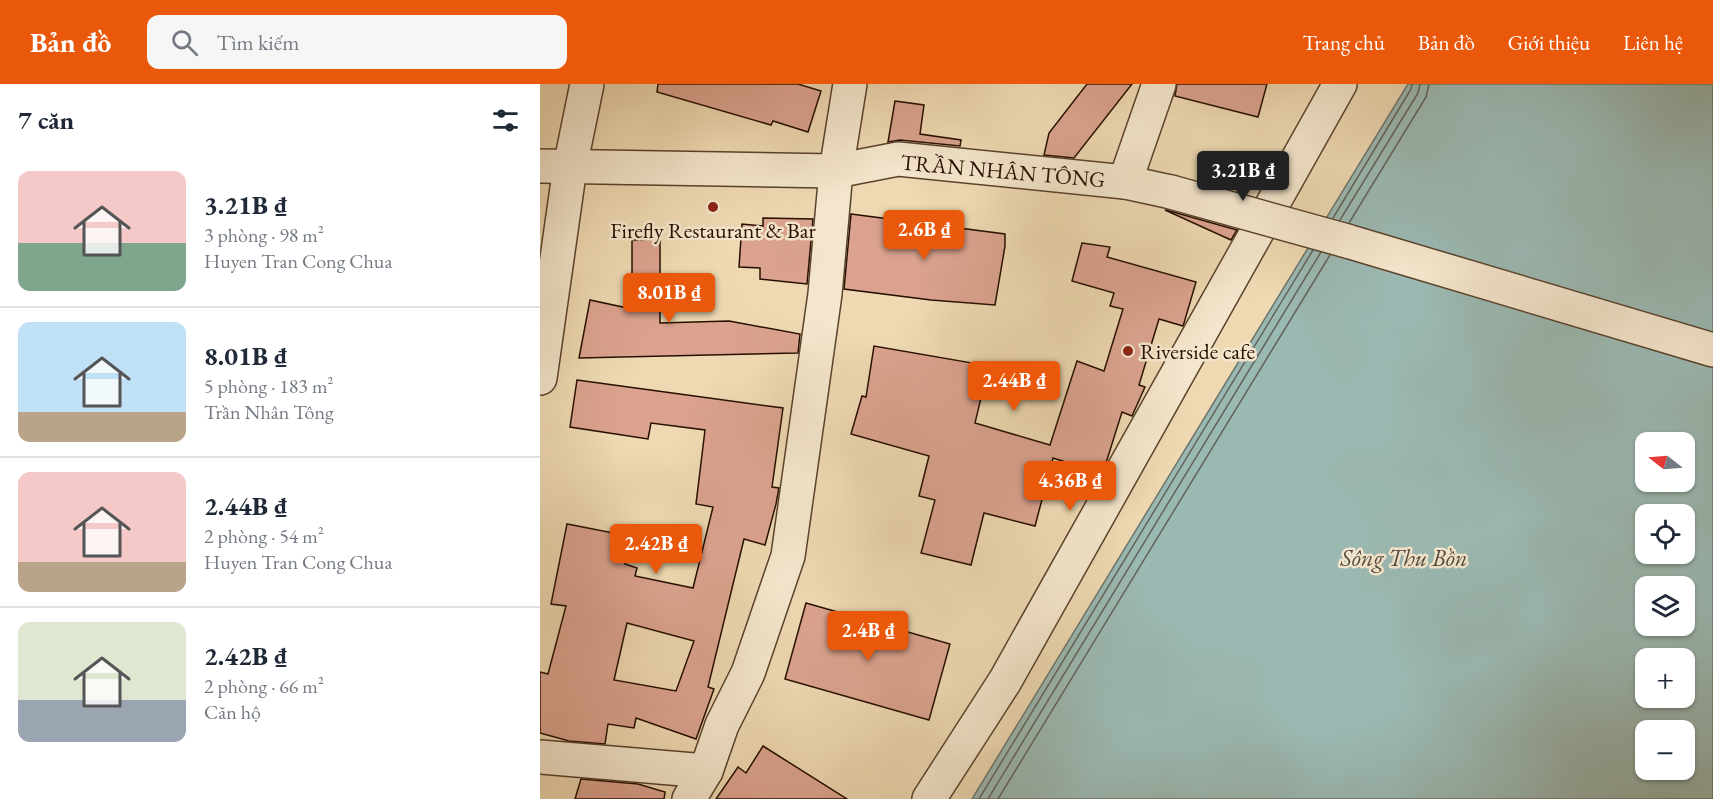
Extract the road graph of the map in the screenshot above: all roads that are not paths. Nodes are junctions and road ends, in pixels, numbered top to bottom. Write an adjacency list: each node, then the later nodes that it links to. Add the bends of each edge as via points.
1 (587, 84): 5 (street)
2 (850, 84): 6 (street)
3 (1159, 84): 7 (street)
4 (1340, 84): 13 (street, via 1005,681)
5 (555, 166): 6 (street, TRẦN NHÂN TÔNG); 9 (street)
6 (836, 171): 7 (street, TRẦN NHÂN TÔNG, via 898,159); 11 (street, via 825,294 788,556 748,674 722,726)
7 (1125, 182): 8 (street, TRẦN NHÂN TÔNG, bridge, via 1171,192)
8 (1713, 350)
9 (540, 378)
10 (540, 757): 11 (street)
11 (706, 771): 12 (street)
12 (689, 799)
13 (929, 799)

